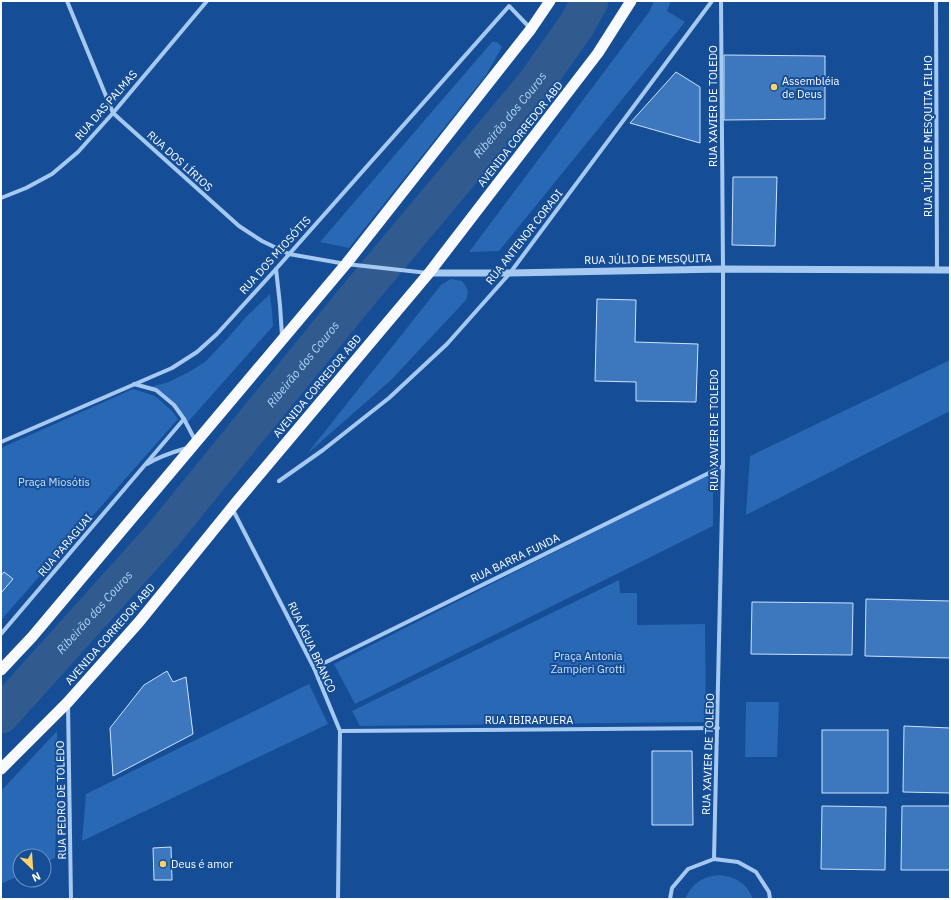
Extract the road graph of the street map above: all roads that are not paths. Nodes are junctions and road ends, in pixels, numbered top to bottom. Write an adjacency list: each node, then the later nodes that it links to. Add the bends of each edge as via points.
1 (67, 1): 11 (street, RUA DOS LÍRIOS)
2 (206, 1): 11 (street, RUA DAS PALMAS)
3 (512, 1): 9 (street, RUA DOS MIOSÓTIS)
4 (550, 1): 10 (highway)
5 (631, 1): 19 (highway, AVENIDA CORREDOR ABD, via 598,53)
6 (712, 1): 20 (street, RUA ANTENOR CORADI)
7 (721, 1): 16 (street, RUA XAVIER DE TOLEDO)
8 (936, 1): 17 (street, RUA JÚLIO DE MESQUITA FILHO)
9 (508, 6): 10 (street); 13 (street, RUA DOS MIOSÓTIS)
10 (531, 29): 14 (highway)
11 (113, 112): 12 (street, RUA DAS PALMAS, via 78,152 52,174); 13 (street, RUA DOS LÍRIOS, via 239,226)
12 (1, 198)
13 (289, 254): 14 (street, RUA DOS LÍRIOS); 15 (street, RUA DOS MIOSÓTIS)
14 (346, 264): 19 (street, RUA JÚLIO DE MESQUITA); 21 (highway)
15 (276, 269): 21 (street); 22 (street, RUA DOS MIOSÓTIS, via 217,334 197,352 172,368)
16 (723, 269): 17 (street, RUA JÚLIO DE MESQUITA); 20 (street, RUA JÚLIO DE MESQUITA); 26 (street, RUA XAVIER DE TOLEDO)
17 (937, 270): 18 (street, RUA JÚLIO DE MESQUITA)
18 (950, 270)
19 (429, 273): 20 (street, RUA JÚLIO DE MESQUITA); 29 (highway, AVENIDA CORREDOR ABD)
20 (510, 273): 28 (street, RUA ANTENOR CORADI, via 447,344 389,398)
21 (282, 341): 25 (highway)
22 (134, 384): 23 (street, via 156,390 174,405); 24 (street, RUA DOS MIOSÓTIS)
23 (184, 419): 25 (street); 27 (street, RUA PARAGUAI)
24 (1, 442)
25 (194, 445): 27 (street, RUA PARAGUAI, via 157,458); 32 (highway, via 32,637)
26 (723, 466): 31 (street, RUA BARRA FUNDA); 34 (street, RUA XAVIER DE TOLEDO)
27 (143, 467): 30 (street, RUA PARAGUAI)
28 (279, 481)
29 (232, 507): 31 (street, RUA ÁGUA BRANCO); 33 (highway, AVENIDA CORREDOR ABD, via 140,622)
30 (1, 634)
31 (314, 668): 35 (street, RUA ÁGUA BRANCO)
32 (1, 670)
33 (68, 702): 36 (highway, AVENIDA CORREDOR ABD); 38 (street, RUA PEDRO DE TOLEDO)
34 (718, 728): 35 (street, RUA IBIRAPUERA); 37 (street, RUA XAVIER DE TOLEDO)
35 (340, 731): 39 (street, RUA ÁGUA BRANCO)
36 (1, 769)
37 (714, 859): 40 (street, via 688,869 672,888); 41 (street, via 738,862 756,872 769,892)
38 (71, 899)
39 (338, 899)
40 (670, 899)
41 (770, 899)

